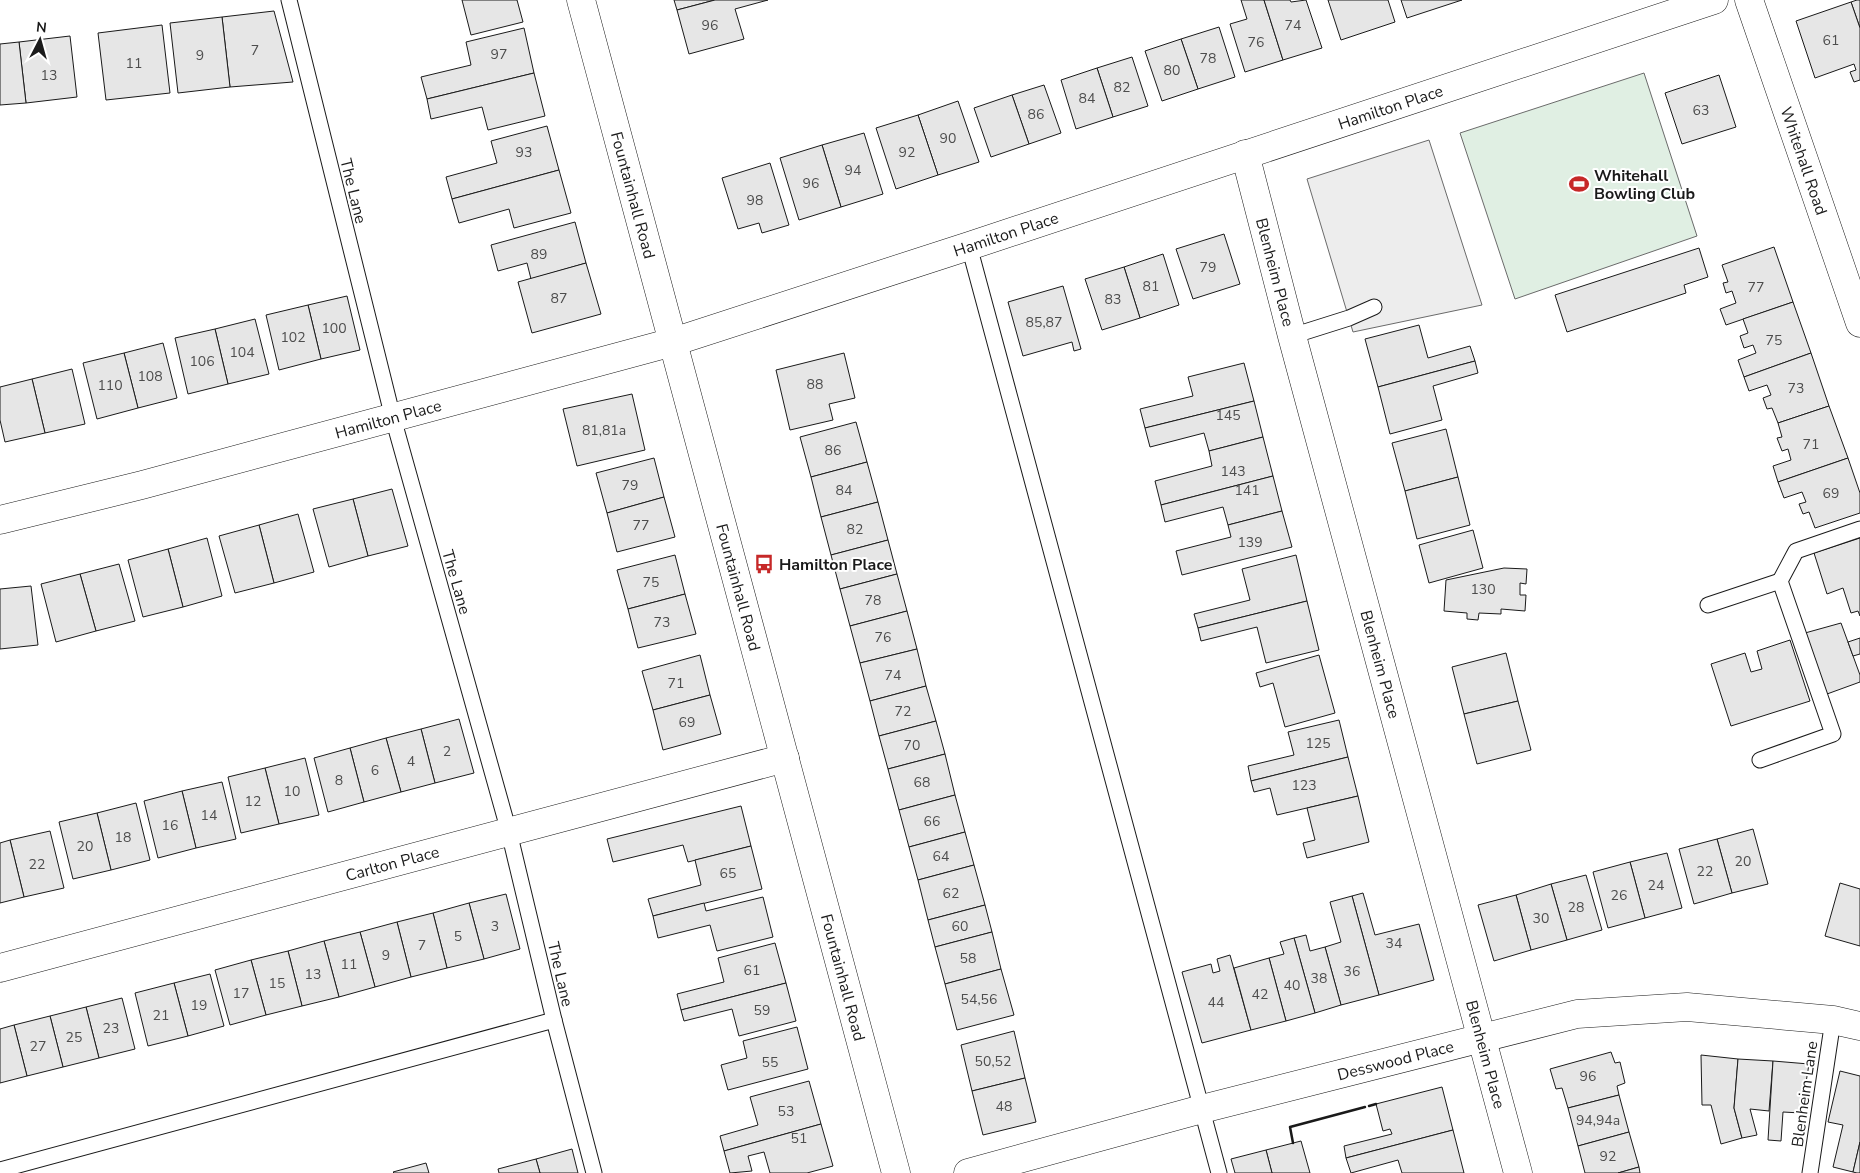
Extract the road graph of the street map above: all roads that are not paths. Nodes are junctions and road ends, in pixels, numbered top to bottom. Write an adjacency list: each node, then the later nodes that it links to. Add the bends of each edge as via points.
1 (288, 0): 11 (lane, The Lane)
2 (581, 0): 10 (street, Fountainhall Road)
3 (1714, 0): 5 (street, Hamilton Place)
4 (1749, 0): 8 (street, Whitehall Road)
5 (1245, 154): 6 (street, Hamilton Place); 9 (street, Blenheim Place)
6 (969, 246): 10 (street, Hamilton Place); 24 (lane)
7 (1374, 307): 9 (lane)
8 (1860, 323)
9 (1292, 336): 23 (street, Blenheim Place)
10 (673, 342): 11 (street, Hamilton Place); 16 (street, Fountainhall Road)
11 (393, 418): 12 (street, Hamilton Place); 18 (lane, The Lane)
12 (0, 520)
13 (1860, 529): 14 (lane, via 1796,550)
14 (1780, 581): 15 (lane); 17 (lane, via 1833,734)
15 (1708, 605)
16 (785, 758): 18 (street, Carlton Place); 27 (street, Fountainhall Road)
17 (1760, 760)
18 (510, 832): 19 (street, Carlton Place); 20 (lane, The Lane)
19 (0, 968)
20 (554, 1020): 25 (lane); 26 (lane, The Lane)
21 (1832, 1020): 22 (street, Desswood Place); 23 (street, Desswood Place, via 1686,1007 1578,1014); 31 (lane, Blenheim Lane)
22 (1860, 1026)
23 (1482, 1039): 24 (street, Desswood Place); 30 (street, Blenheim Place)
24 (1202, 1109): 28 (street, Desswood Place); 29 (lane)
25 (0, 1170)
26 (594, 1173)
27 (896, 1173)
28 (968, 1173)
29 (1219, 1173)
30 (1518, 1173)
31 (1810, 1173)

